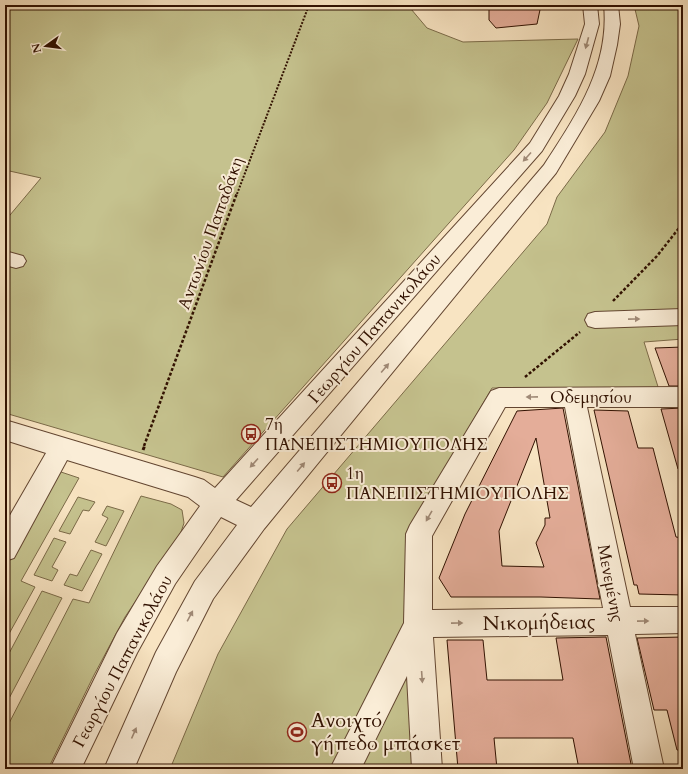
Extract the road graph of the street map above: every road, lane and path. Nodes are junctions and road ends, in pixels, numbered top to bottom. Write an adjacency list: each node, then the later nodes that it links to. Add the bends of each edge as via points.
1 (309, 5): 10 (path, Αντωνίου Παπαδάκη, via 272,96)
2 (590, 5): 11 (street, Γεωργίου Παπανικολάου, one-way to 11, via 592,24 577,74 567,96 536,147)
3 (611, 5): 12 (street, Γεωργίου Παπανικολάου, one-way to 3, via 550,169 580,120 602,76 610,45)
4 (683, 317): 5 (street, one-way to 4)
5 (595, 320)
6 (683, 396): 7 (street, Οδεμησίου)
7 (574, 397): 15 (street, Μενεμένης); 16 (street, Οδεμησίου, one-way to 16, via 499,398 419,534)
8 (5, 430): 9 (street)
9 (62, 447): 10 (street); 13 (street)
10 (136, 470): 11 (street, via 194,488)
11 (217, 503): 12 (street); 17 (street, Γεωργίου Παπανικολάου, via 166,575 127,643)
12 (255, 520): 18 (street, Γεωργίου Παπανικολάου, one-way to 12, via 166,662 204,590)
13 (5, 549)
14 (683, 620): 15 (street, Νικομήδειας, one-way to 14)
15 (619, 621): 16 (street, Νικομήδειας, one-way to 15); 21 (street, Μενεμένης)
16 (418, 624): 19 (street); 20 (street, one-way to 20)
17 (65, 769)
18 (119, 769)
19 (345, 769)
20 (428, 769)
21 (649, 769)

